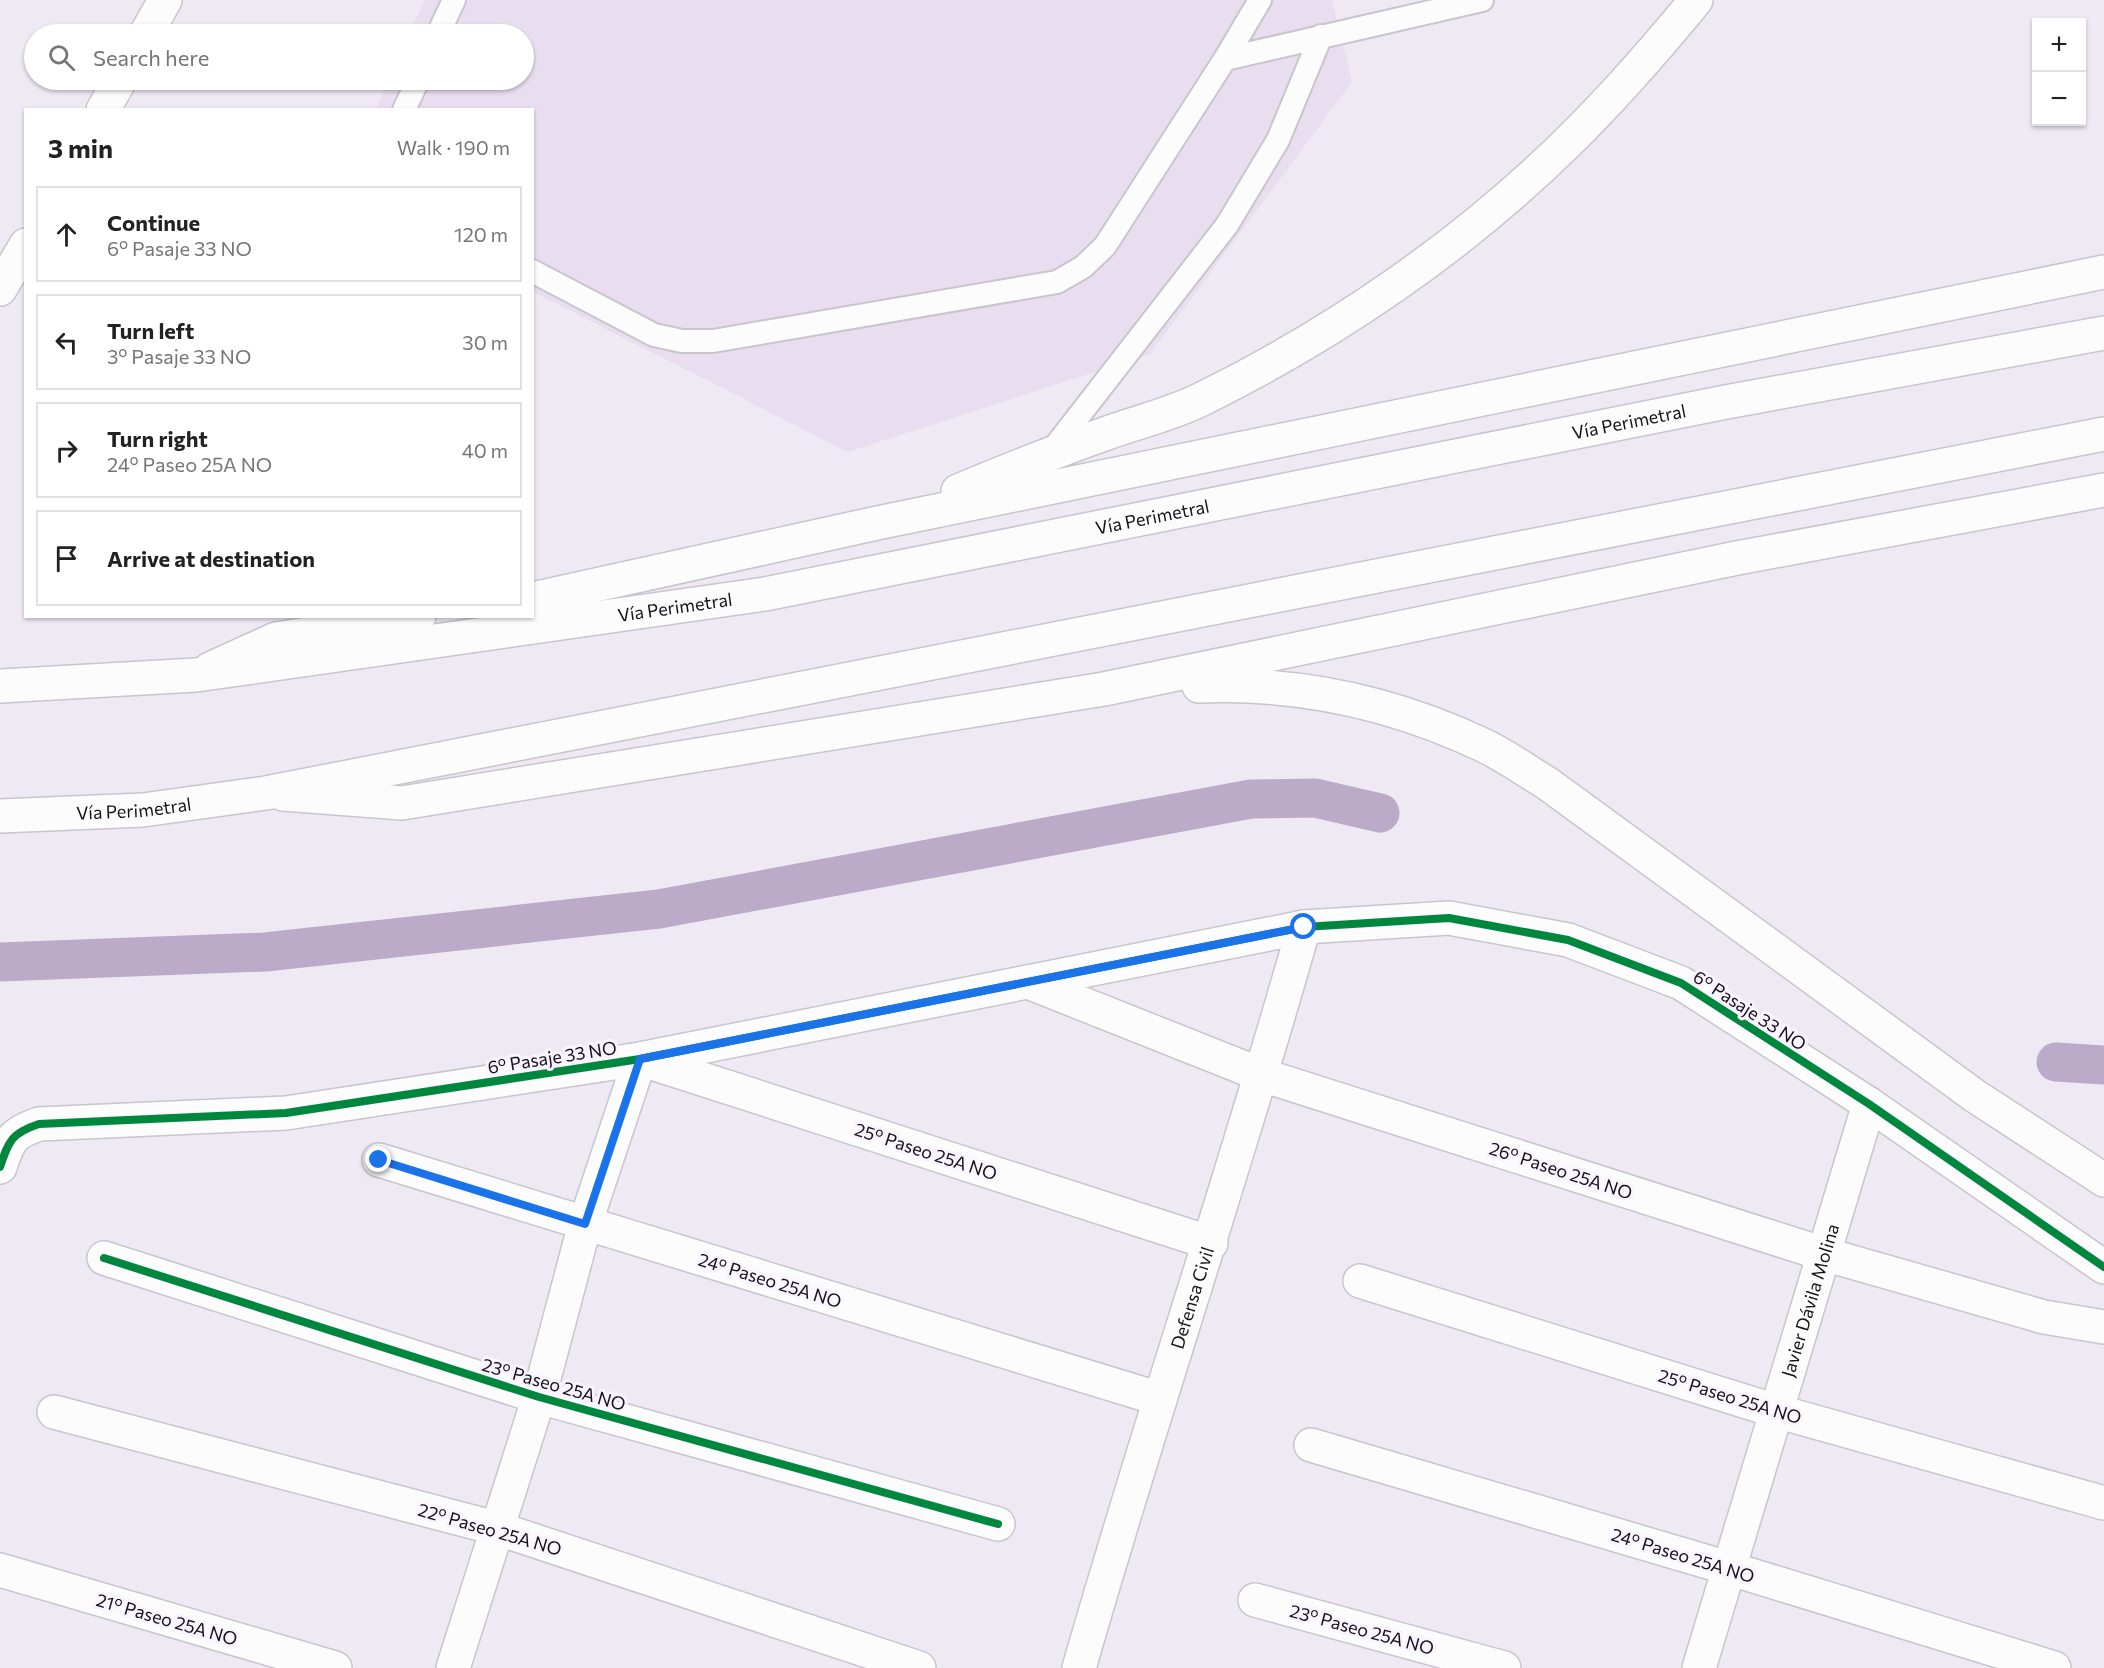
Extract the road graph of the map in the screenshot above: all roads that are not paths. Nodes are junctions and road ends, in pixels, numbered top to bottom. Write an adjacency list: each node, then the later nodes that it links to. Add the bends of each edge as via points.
1 (165, 0): 6 (main road)
2 (454, 0): 7 (lane)
3 (1260, 0): 9 (lane)
4 (1482, 0): 8 (lane)
5 (1696, 0): 20 (main road, via 1565,145 1446,247 1370,302 1201,400)
6 (152, 24)
7 (443, 24)
8 (1322, 36): 9 (lane); 20 (lane, via 1278,140 1227,225)
9 (1225, 59): 15 (lane, via 1105,246 1083,267 1057,282 713,341 682,341 654,334)
10 (114, 90): 12 (main road)
11 (413, 90): 13 (lane)
12 (104, 108)
13 (405, 108)
14 (24, 248): 17 (main road)
15 (534, 272)
16 (2104, 272): 22 (main road, Vía Perimetral)
17 (0, 290)
18 (2104, 333): 25 (main road, Vía Perimetral, via 1714,404 765,594)
19 (2104, 434): 28 (main road, Vía Perimetral)
20 (1049, 454): 22 (main road)
21 (2104, 490): 27 (main road, Vía Perimetral, via 1737,558)
22 (882, 522): 23 (main road, Vía Perimetral)
23 (534, 599)
24 (407, 618): 25 (main road, Vía Perimetral, via 276,639)
25 (196, 675): 26 (main road, Vía Perimetral)
26 (0, 686)
27 (1104, 690): 28 (main road, Vía Perimetral, via 402,803); 37 (main road, via 1247,684 1318,692 1418,718 1486,747 1548,784 1975,1096)
28 (266, 793): 29 (main road, Vía Perimetral, via 143,810)
29 (0, 816)
30 (1304, 927): 31 (main road, 6º Pasaje 33 NO); 33 (main road, Defensa Civil); 34 (main road, 6º Pasaje 33 NO, via 1449,918 1568,940 1681,983)
31 (1028, 982): 32 (main road, 6º Pasaje 33 NO); 33 (main road, 26º Paseo 25A NO)
32 (640, 1059): 36 (main road, 6º Pasaje 33 NO, via 286,1113 39,1124 20,1130 8,1143); 38 (main road); 39 (main road, 25º Paseo 25A NO)
33 (1262, 1075): 39 (main road, Defensa Civil); 40 (main road, 26º Paseo 25A NO)
34 (1869, 1104): 40 (main road, Javier Dávila Molina); 42 (main road, 6º Pasaje 33 NO)
35 (379, 1160): 38 (main road, 24º Paseo 25A NO)
36 (0, 1167)
37 (2104, 1180)
38 (585, 1224): 45 (main road); 46 (main road, 24º Paseo 25A NO)
39 (1211, 1243): 46 (main road, Defensa Civil)
40 (1824, 1254): 44 (main road, 26º Paseo 25A NO, via 2044,1317); 47 (main road, Javier Dávila Molina)
41 (104, 1258): 45 (main road, 23º Paseo 25A NO)
42 (2104, 1267)
43 (1360, 1281): 47 (main road, 25º Paseo 25A NO)
44 (2104, 1327)
45 (539, 1397): 51 (main road, 23º Paseo 25A NO); 52 (main road)
46 (1160, 1399): 59 (main road, Defensa Civil)
47 (1776, 1411): 50 (main road, 25º Paseo 25A NO); 53 (main road, Javier Dávila Molina)
48 (54, 1412): 52 (main road, 22º Paseo 25A NO)
49 (1311, 1445): 53 (main road, 24º Paseo 25A NO)
50 (2104, 1503)
51 (998, 1524)
52 (500, 1529): 57 (main road); 58 (main road, 22º Paseo 25A NO)
53 (1728, 1568): 61 (main road, Javier Dávila Molina); 62 (main road, 24º Paseo 25A NO)
54 (0, 1570): 56 (main road, 21º Paseo 25A NO)
55 (1255, 1600): 60 (main road, 23º Paseo 25A NO)
56 (335, 1668)
57 (453, 1668)
58 (919, 1668)
59 (1079, 1668)
60 (1504, 1668)
61 (1699, 1668)
62 (2054, 1668)

